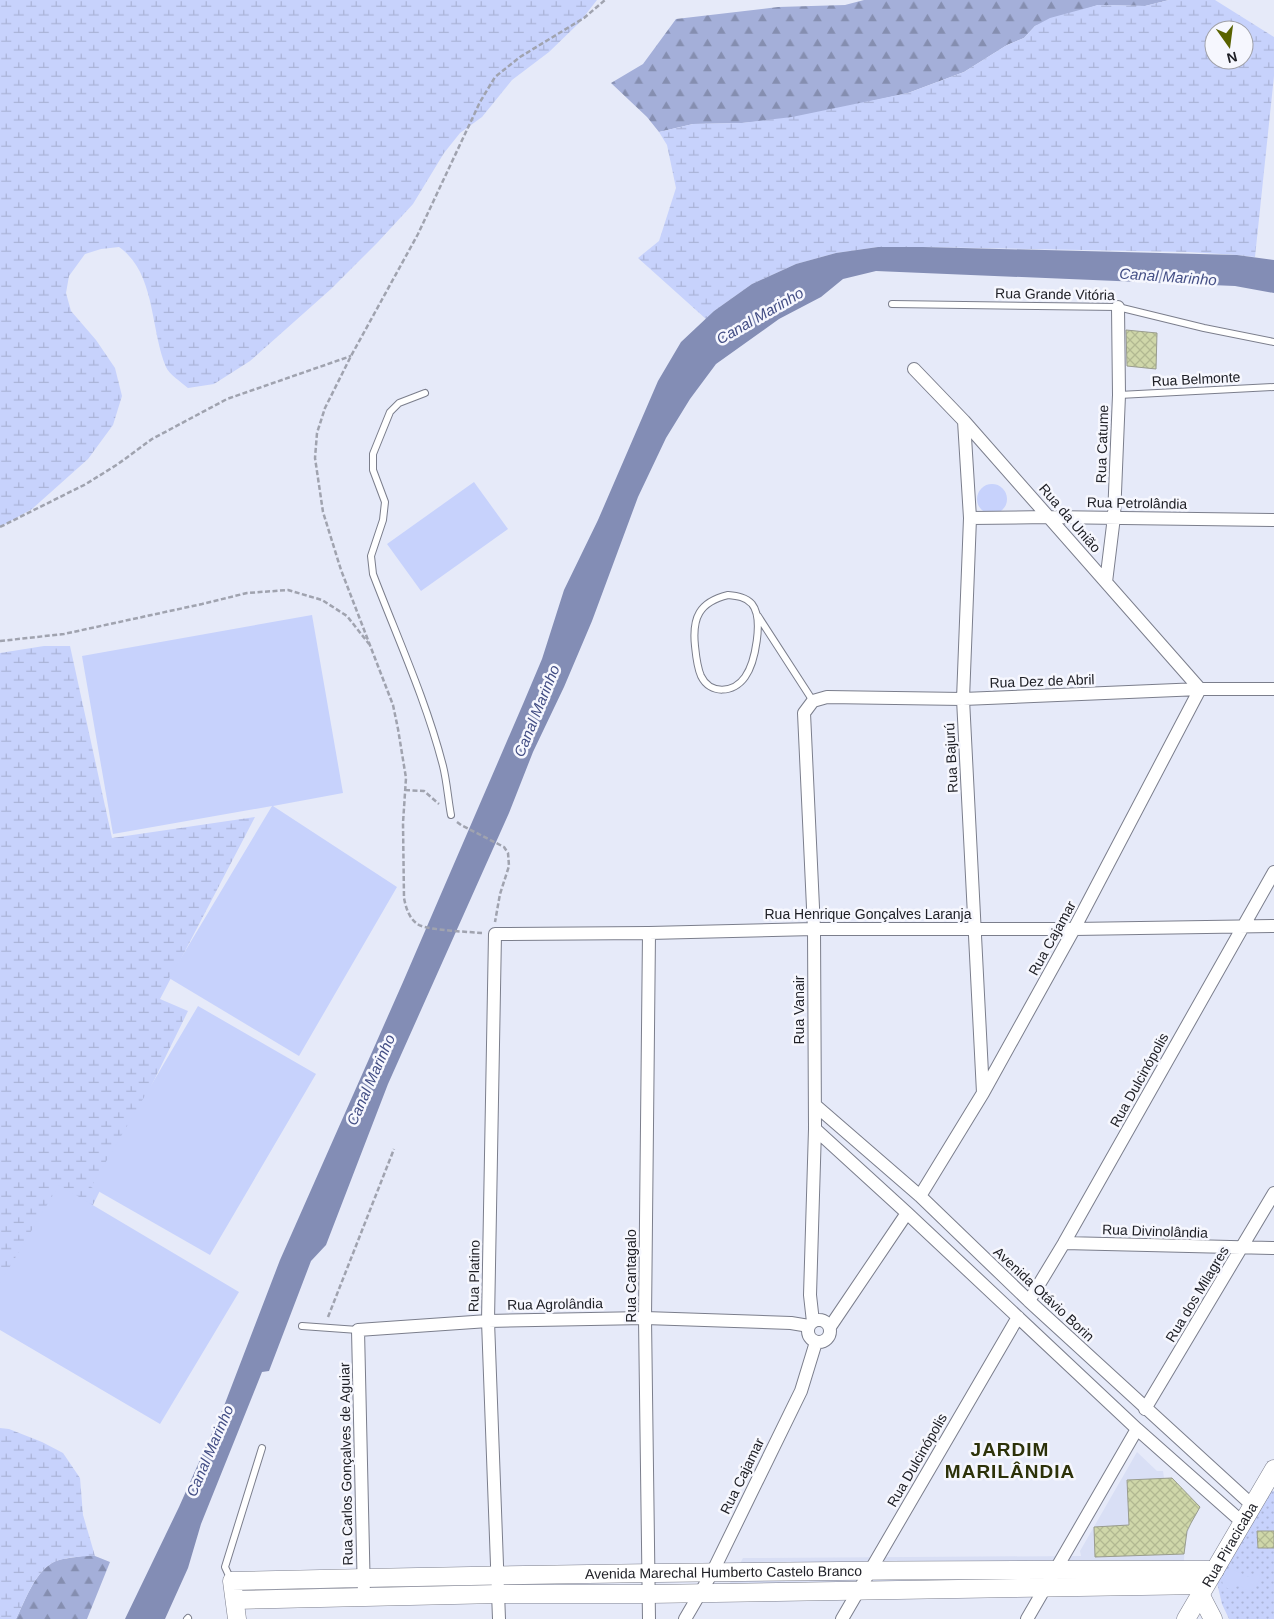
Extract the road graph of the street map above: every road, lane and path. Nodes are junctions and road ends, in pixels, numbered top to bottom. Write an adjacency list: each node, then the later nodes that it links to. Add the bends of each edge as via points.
1 (605, 0): 5 (path, via 584,18 520,57 495,77 418,234)
2 (892, 304): 3 (lane, Rua Grande Vitória)
3 (1118, 307): 4 (lane, Rua Grande Vitória); 9 (street, Rua Catume)
4 (1274, 342)
5 (351, 356): 15 (path, via 227,399 152,439 86,484); 19 (path, via 325,408 317,433 315,458 330,537)
6 (914, 369): 10 (street, Rua da União)
7 (1274, 387): 9 (lane, Rua Belmonte)
8 (425, 393): 24 (lane, via 399,404 390,412 373,454 372,470 385,502 383,520 371,556 373,574 435,741)
9 (1119, 395): 12 (street, Rua Catume)
10 (964, 421): 11 (street, Rua da União); 13 (street, Rua Bajurú)
11 (1048, 517): 12 (street, Rua Petrolândia); 13 (street, Rua Petrolândia); 16 (street, Rua da União)
12 (1114, 517): 14 (street, Rua Petrolândia); 16 (street, Rua Catume)
13 (970, 518): 22 (street, Rua Bajurú)
14 (1274, 520)
15 (0, 527)
16 (1106, 582): 20 (street, Rua da União)
17 (758, 616): 17 (lane, via 752,604 740,596 728,595 705,605 697,615 696,655 702,678 710,687 719,690 730,688 746,676 758,635); 23 (lane)
18 (0, 641): 19 (path, via 64,634 247,593 288,590 322,600 347,616)
19 (371, 648): 33 (path, via 393,705 406,778 404,898 409,915 421,926)
20 (1200, 689): 21 (street, Rua Dez de Abril); 22 (street, Rua Dez de Abril); 31 (street, Rua Cajamar)
21 (1274, 689)
22 (963, 699): 23 (street, Rua Dez de Abril, via 827,696); 29 (street, Rua Bajurú)
23 (813, 702): 30 (street, Rua Vanair, via 804,712)
24 (451, 815)
25 (467, 828): 33 (path, via 504,847 510,859 495,917)
26 (1274, 872): 27 (street, Rua Dulcinópolis)
27 (1243, 926): 28 (street, Rua Henrique Gonçalves Laranja); 31 (street, Rua Henrique Gonçalves Laranja); 41 (street, Rua Dulcinópolis)
28 (1274, 926)
29 (975, 928): 30 (street, Rua Henrique Gonçalves Laranja); 31 (street, Rua Henrique Gonçalves Laranja); 34 (street, Rua Bajurú)
30 (814, 929): 32 (street, Rua Henrique Gonçalves Laranja); 35 (street, Rua Vanair)
31 (1074, 929): 34 (street, Rua Cajamar)
32 (649, 933): 33 (street, Rua Henrique Gonçalves Laranja); 46 (street, Rua Cantagalo)
33 (496, 934): 47 (street, Rua Platino)
34 (983, 1093): 39 (street, Rua Cajamar)
35 (815, 1105): 36 (street, Rua Vanair); 39 (street, Avenida Otávio Borin)
36 (815, 1129): 40 (street); 48 (street, Rua Vanair)
37 (394, 1148): 50 (path)
38 (1274, 1193): 42 (street, Rua dos Milagres)
39 (920, 1196): 44 (street, Avenida Otávio Borin)
40 (907, 1213): 45 (street); 51 (street)
41 (1064, 1243): 42 (street, Rua Divinolândia); 44 (street, Rua Dulcinópolis)
42 (1242, 1248): 43 (street, Rua Divinolândia); 54 (street, Rua dos Milagres)
43 (1274, 1248)
44 (1029, 1301): 54 (street, Avenida Otávio Borin)
45 (1018, 1317): 55 (street); 61 (street, Rua Dulcinópolis)
46 (645, 1318): 47 (street, Rua Agrolândia); 48 (street, Rua Agrolândia); 64 (street, Rua Cantagalo)
47 (488, 1321): 52 (street, Rua Agrolândia); 65 (street, Rua Platino)
48 (811, 1324): 51 (street, via 822,1320); 53 (street, via 809,1336)
49 (302, 1326): 50 (lane, Rua Agrolândia)
50 (324, 1326): 52 (lane, Rua Agrolândia)
51 (830, 1327): 53 (street, via 826,1341)
52 (358, 1330): 66 (street, Rua Carlos Gonçalves de Aguiar)
53 (816, 1342): 63 (street, Rua Cajamar, via 801,1391)
54 (1145, 1409): 58 (street, Avenida Otávio Borin)
55 (1138, 1428): 59 (street); 60 (street)
56 (262, 1448): 67 (lane, via 225,1567)
57 (1273, 1471): 58 (street, Rua Piracicaba)
58 (1252, 1505): 59 (street, Rua Piracicaba)
59 (1242, 1522): 62 (street, Rua Piracicaba)
60 (1056, 1569): 61 (street, Avenida Marechal Humberto Castelo Branco); 62 (street, Avenida Marechal Humberto Castelo Branco); 68 (street)
61 (870, 1570): 63 (street, Avenida Marechal Humberto Castelo Branco); 69 (street, Rua Dulcinópolis)
62 (1215, 1570): 70 (street, Rua Piracicaba)
63 (712, 1571): 64 (street, Avenida Marechal Humberto Castelo Branco); 71 (street, Rua Cajamar)
64 (649, 1572): 65 (street, Avenida Marechal Humberto Castelo Branco); 73 (street, Rua Cantagalo)
65 (498, 1575): 66 (street, Avenida Marechal Humberto Castelo Branco); 72 (street, Rua Platino)
66 (364, 1578): 67 (street, Avenida Marechal Humberto Castelo Branco); 74 (street, Rua Carlos Gonçalves de Aguiar)
67 (232, 1582): 75 (street)
68 (1046, 1587): 69 (street, Avenida Marechal Humberto Castelo Branco); 70 (street, Avenida Marechal Humberto Castelo Branco); 81 (street)
69 (858, 1590): 71 (street, Avenida Marechal Humberto Castelo Branco); 80 (street, Rua Dulcinópolis)
70 (1203, 1590): 82 (street, Rua Piracicaba); 83 (street)
71 (700, 1593): 73 (street, Avenida Marechal Humberto Castelo Branco); 79 (street, Rua Cajamar)
72 (499, 1594): 73 (street, Avenida Marechal Humberto Castelo Branco); 74 (street, Avenida Marechal Humberto Castelo Branco); 77 (street, Rua Platino)
73 (649, 1594): 78 (street, Rua Cantagalo)
74 (364, 1597): 75 (street, Avenida Marechal Humberto Castelo Branco)
75 (235, 1600): 76 (street)
76 (237, 1619)
77 (499, 1619)
78 (650, 1619)
79 (686, 1619)
80 (842, 1619)
81 (1027, 1619)
82 (1186, 1619)
83 (1213, 1619)

